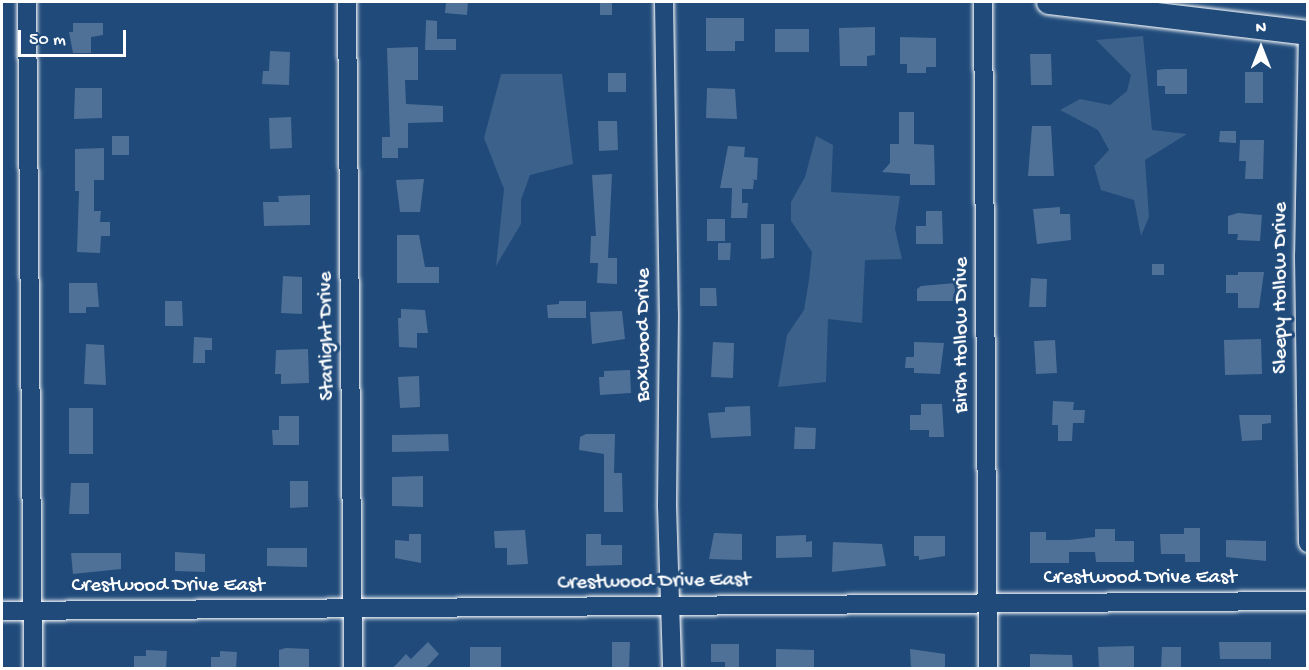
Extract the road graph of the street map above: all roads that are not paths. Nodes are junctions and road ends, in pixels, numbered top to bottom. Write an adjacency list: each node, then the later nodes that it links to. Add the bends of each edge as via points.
1 (27, 2): 13 (street)
2 (347, 2): 11 (street, Starlight Drive)
3 (664, 2): 10 (street, Boxwood Drive, via 669,314 667,506)
4 (983, 2): 9 (street, Birch Hollow Drive)
5 (1049, 2): 6 (main road)
6 (1307, 32): 7 (street, Sleepy Hollow Drive)
7 (1308, 543)
8 (1308, 601): 9 (street, Crestwood Drive East)
9 (987, 602): 10 (street, Crestwood Drive East); 17 (street, Birch Hollow Drive)
10 (672, 606): 11 (street, Crestwood Drive East); 16 (street, Boxwood Drive)
11 (351, 609): 13 (street, Crestwood Drive East); 15 (street, Starlight Drive)
12 (2, 610): 13 (street, Crestwood Drive East)
13 (31, 610): 14 (street)
14 (33, 669)
15 (352, 669)
16 (672, 669)
17 (988, 669)

